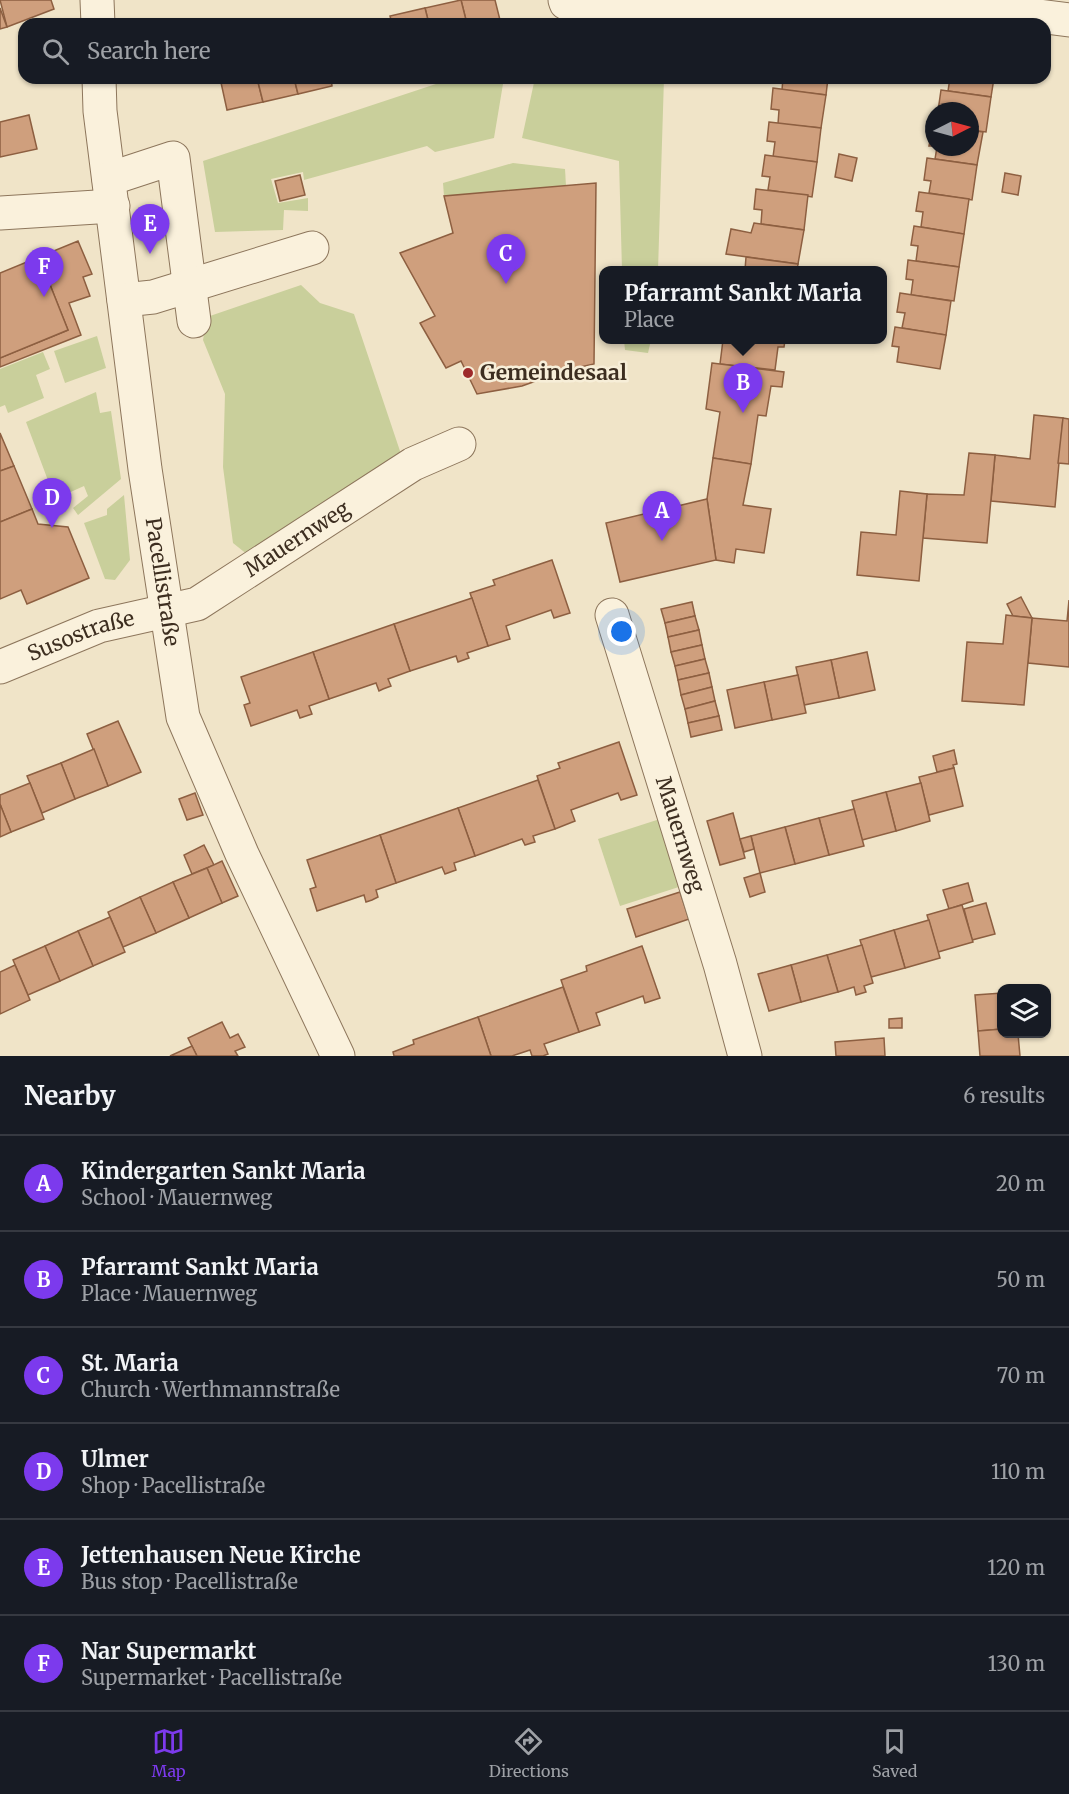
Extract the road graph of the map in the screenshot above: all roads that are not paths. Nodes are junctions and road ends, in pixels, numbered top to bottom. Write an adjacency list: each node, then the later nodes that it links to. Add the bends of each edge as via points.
1 (97, 0): 4 (street)
2 (565, 0): 3 (street, via 594,15)
3 (719, 4): 5 (street, via 977,8)
4 (98, 18)
5 (1069, 20)
6 (99, 84): 7 (street, Pacellistraße)
7 (111, 192): 8 (street); 10 (street, via 173,158); 11 (street, Pacellistraße)
8 (0, 213)
9 (312, 248): 10 (street)
10 (188, 287): 11 (street); 12 (street)
11 (124, 300): 14 (street, Pacellistraße)
12 (194, 321)
13 (459, 444): 14 (street, Mauernweg, via 413,464 197,604)
14 (165, 610): 16 (street, Susostraße, via 99,626); 17 (street, Pacellistraße, via 183,717)
15 (612, 615): 18 (street, Mauernweg)
16 (0, 667)
17 (338, 1056)
18 (745, 1056)

